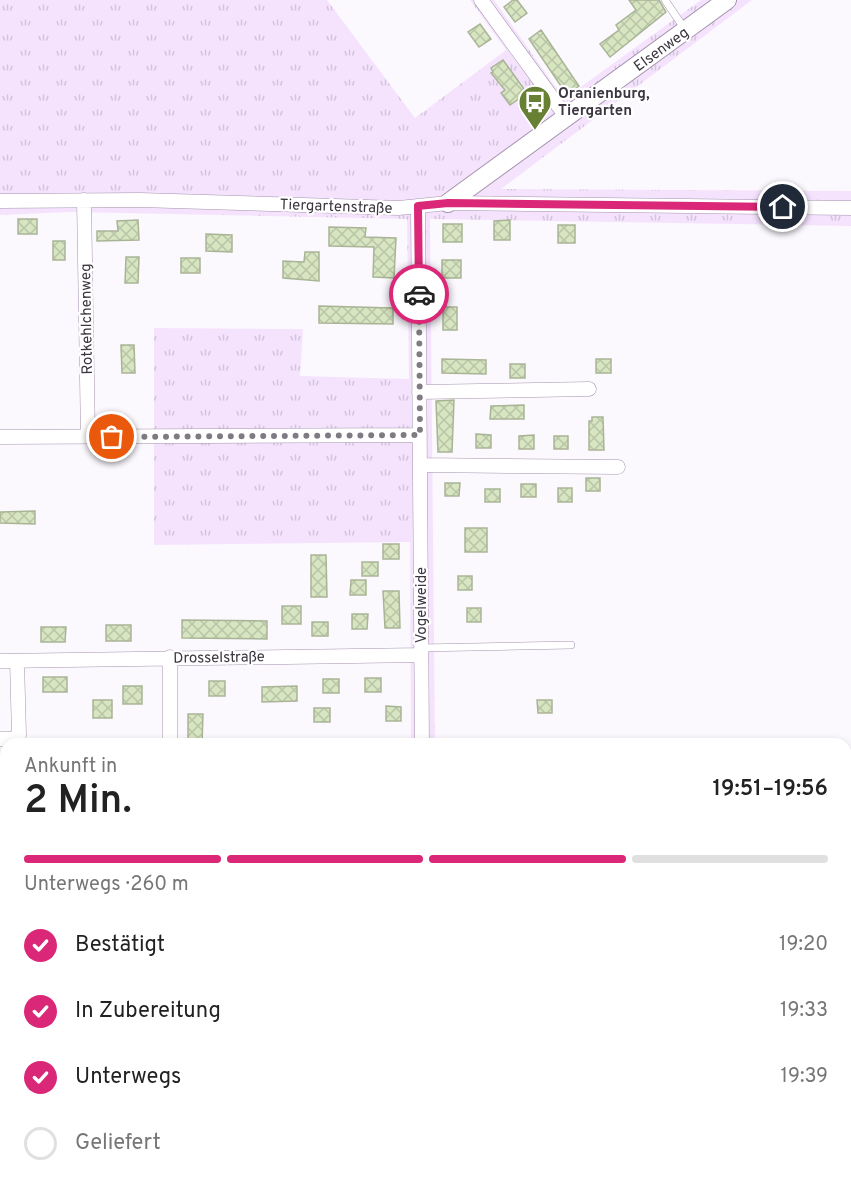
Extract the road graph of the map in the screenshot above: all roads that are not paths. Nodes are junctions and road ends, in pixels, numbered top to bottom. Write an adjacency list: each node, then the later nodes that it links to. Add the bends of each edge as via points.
1 (482, 0): 5 (street)
2 (665, 0): 4 (lane)
3 (727, 0): 4 (street, Elsenweg)
4 (685, 31): 5 (street, Elsenweg)
5 (567, 118): 8 (street, Elsenweg)
6 (84, 200): 7 (street, Tiergartenstraße); 9 (street, Tiergartenstraße); 15 (street, Rotkehlchenweg)
7 (0, 201)
8 (448, 203): 9 (street, Tiergartenstraße); 10 (street, Tiergartenstraße)
9 (418, 206): 12 (street, Vogelweide)
10 (851, 208)
11 (589, 389): 12 (street)
12 (419, 392): 13 (street, Vogelweide)
13 (420, 435): 15 (street); 16 (street, Vogelweide)
14 (0, 437): 15 (street)
15 (88, 437)
16 (420, 465): 17 (street); 19 (street, Vogelweide)
17 (618, 467)
18 (572, 645): 19 (lane)
19 (421, 651): 20 (street, Drosselstraße); 25 (street, Vogelweide)
20 (170, 657): 22 (street, Drosselstraße); 24 (street)
21 (0, 661): 22 (street, Drosselstraße)
22 (17, 661): 23 (street, via 19,735)
23 (15, 738)
24 (170, 738)
25 (422, 738)

